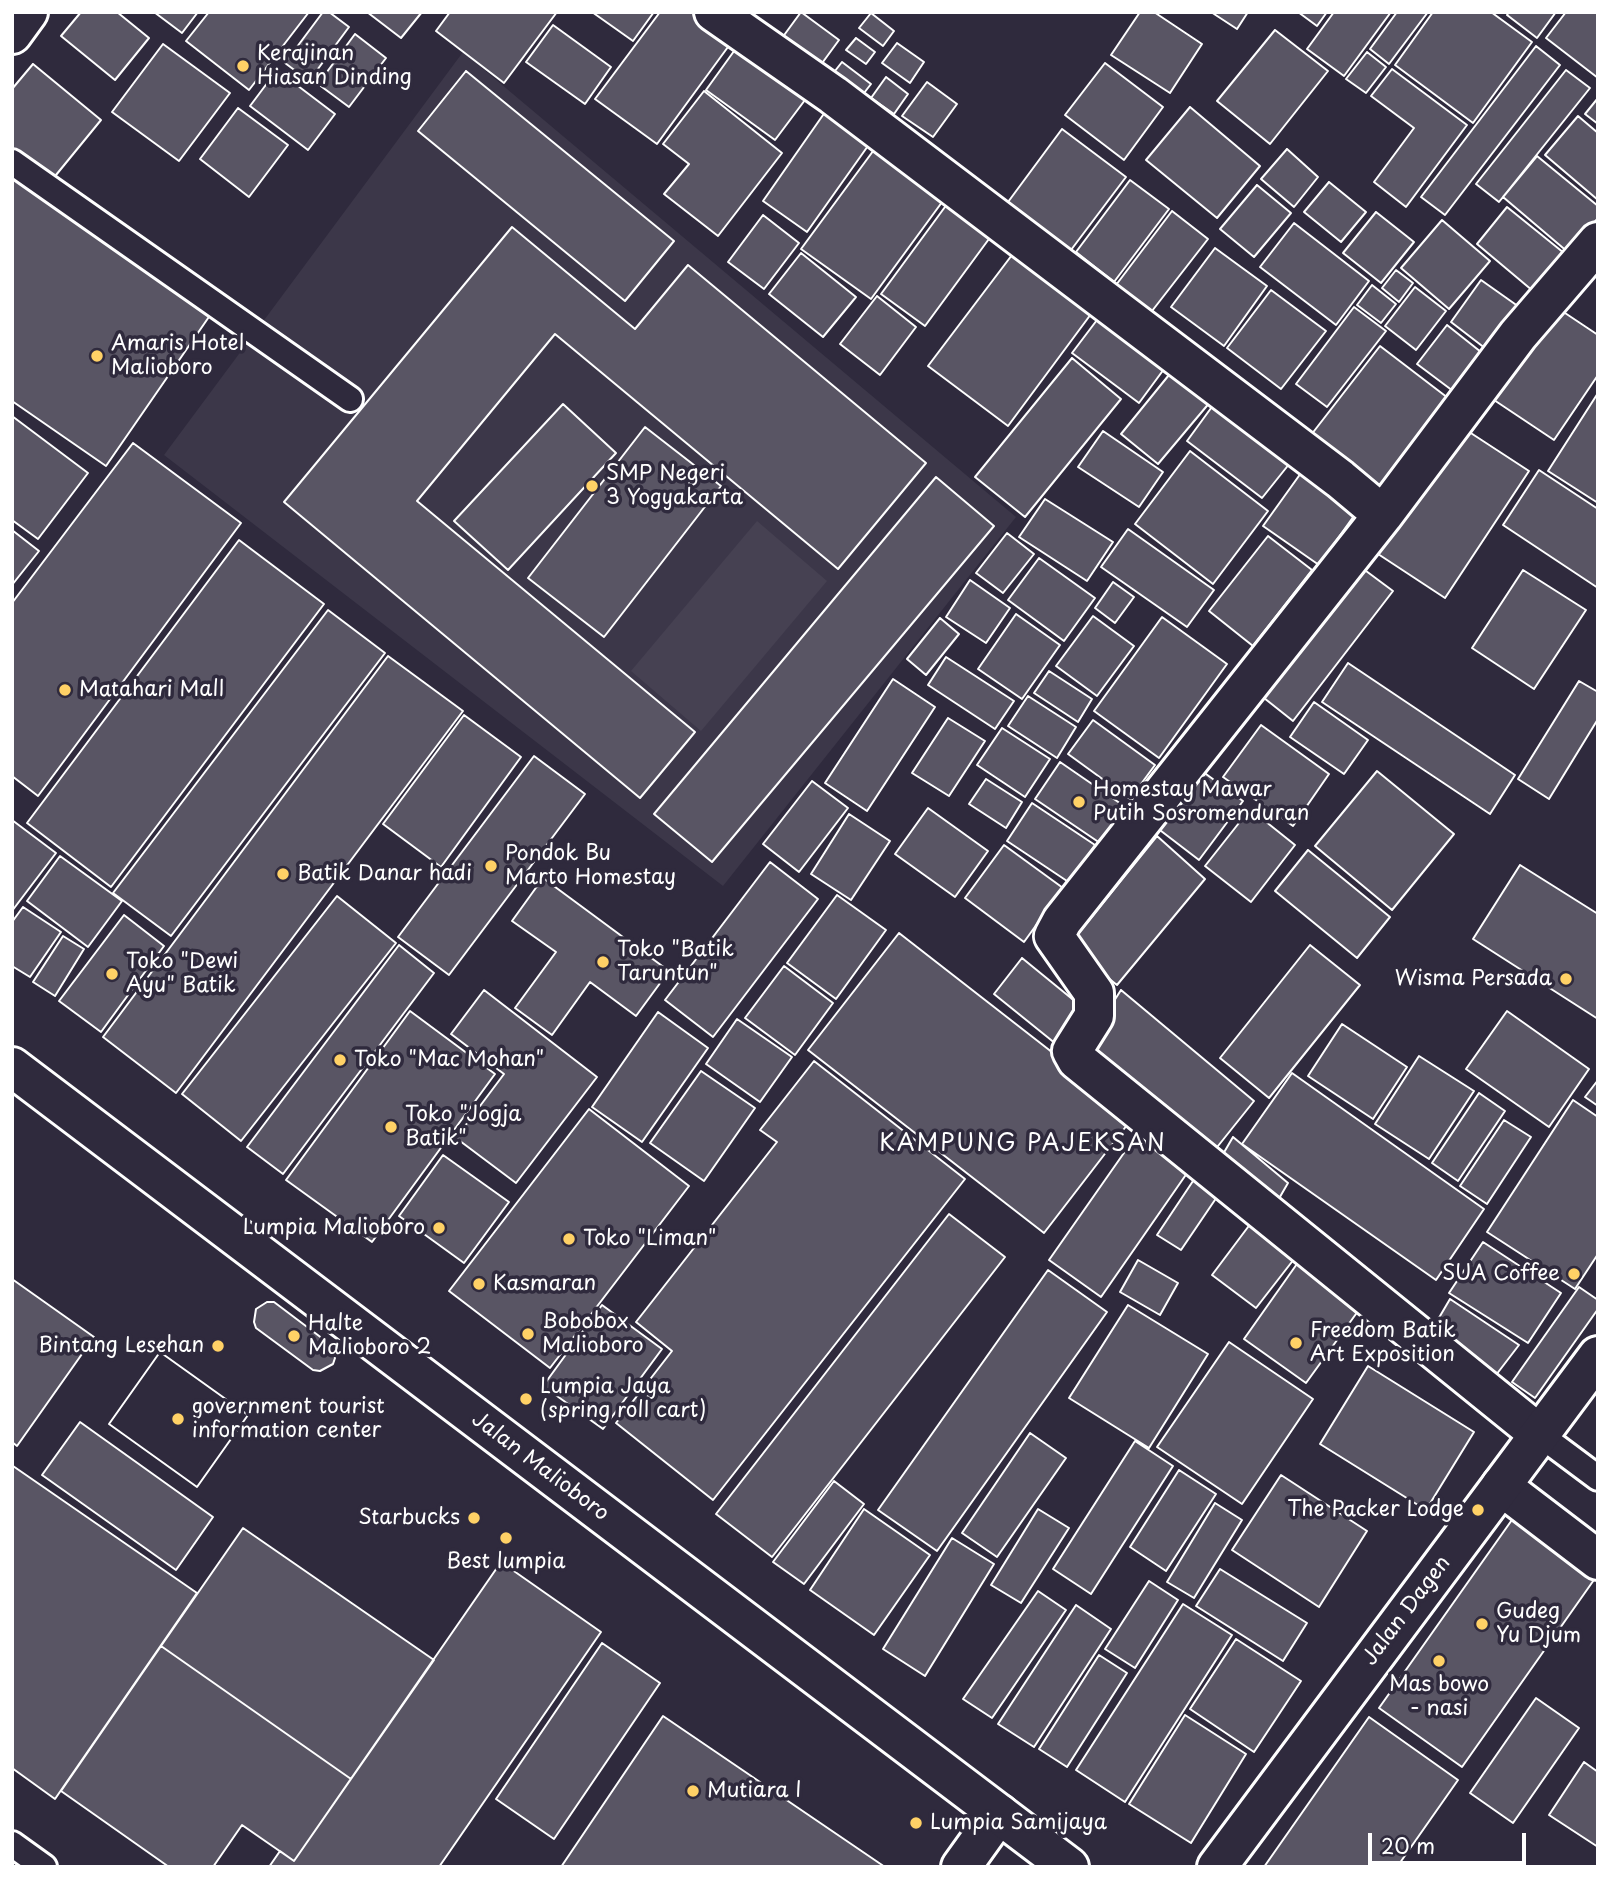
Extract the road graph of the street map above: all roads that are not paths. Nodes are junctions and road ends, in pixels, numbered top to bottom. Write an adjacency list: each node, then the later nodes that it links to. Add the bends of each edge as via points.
1 (28, 12): 3 (street)
2 (714, 12): 7 (street, via 844,103)
3 (12, 34)
4 (12, 162): 6 (lane)
5 (1598, 242): 7 (street, via 1518,335)
6 (350, 399)
7 (1383, 515): 10 (street, via 1054,936 1094,993 1094,1016 1072,1051 1077,1060)
8 (12, 1067): 14 (street, Jalan Malioboro)
9 (1598, 1356): 10 (street, Jalan Dagen)
10 (1539, 1434): 11 (lane); 12 (street, Jalan Dagen)
11 (1598, 1478)
12 (1501, 1486): 13 (street); 19 (street, Jalan Dagen)
13 (1598, 1560)
14 (999, 1814): 17 (street); 18 (street, Jalan Malioboro)
15 (12, 1844): 16 (lane)
16 (44, 1867)
17 (961, 1867)
18 (1069, 1867)
19 (1217, 1867)

